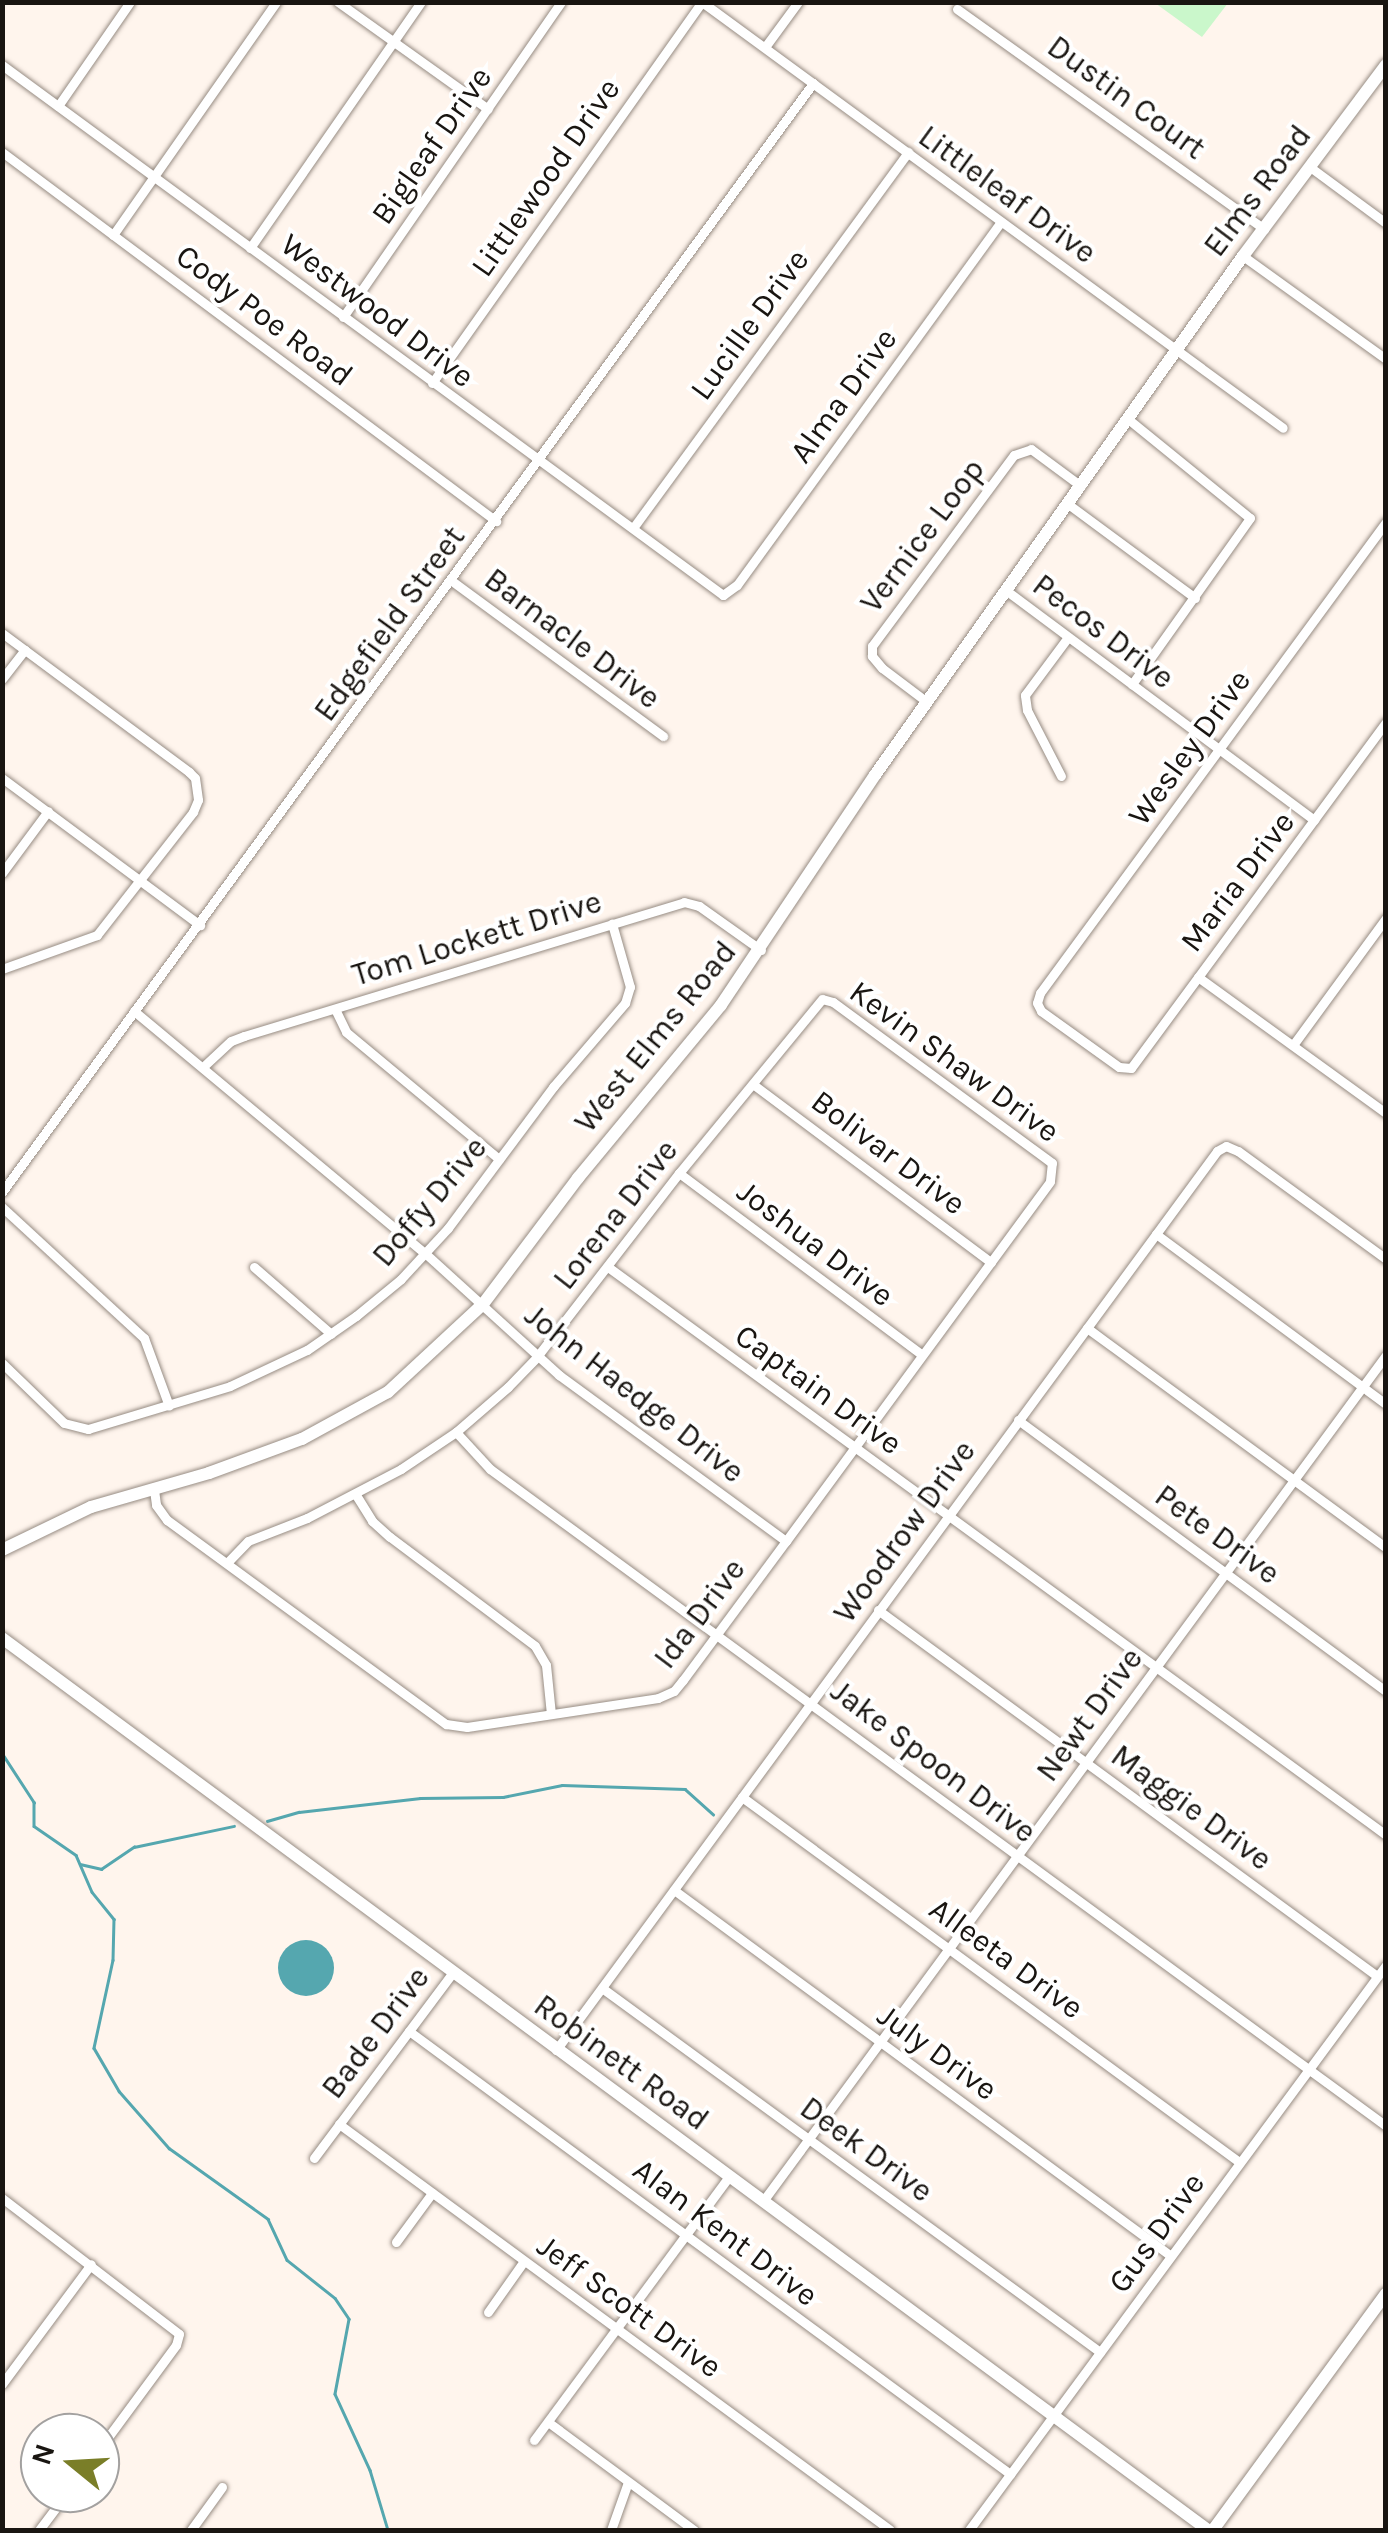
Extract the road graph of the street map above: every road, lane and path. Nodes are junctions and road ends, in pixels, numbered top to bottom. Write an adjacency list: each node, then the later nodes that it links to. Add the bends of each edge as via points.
1 (130, 2): 14 (street)
2 (276, 2): 19 (street)
3 (338, 2): 9 (street)
4 (421, 2): 9 (street)
5 (561, 2): 15 (street, Bigleaf Drive)
6 (702, 2): 10 (street, Littleleaf Drive); 29 (street, Littlewood Drive)
7 (798, 2): 10 (street)
8 (957, 8): 22 (street, Dustin Court)
9 (394, 42): 15 (street); 24 (street)
10 (765, 47): 13 (street, Littleleaf Drive)
11 (2, 64): 14 (street, Westwood Drive)
12 (1383, 73): 18 (main road, Elms Road)
13 (814, 83): 17 (street, Littleleaf Drive); 32 (street, Edgefield Street)
14 (58, 106): 19 (street, Westwood Drive)
15 (488, 109): 26 (street, Bigleaf Drive)
16 (2, 152): 23 (street, Cody Poe Road)
17 (908, 152): 20 (street, Littleleaf Drive); 37 (street, Lucille Drive)
18 (1310, 167): 21 (street); 22 (main road, Elms Road)
19 (153, 176): 23 (street); 24 (street, Westwood Drive)
20 (1001, 222): 27 (street, Littleleaf Drive); 40 (street, Alma Drive)
21 (1386, 223)
22 (1264, 230): 25 (main road, Elms Road)
23 (113, 234): 35 (street, Cody Poe Road)
24 (250, 248): 26 (street, Westwood Drive)
25 (1243, 256): 27 (main road, Elms Road); 28 (street)
26 (343, 317): 29 (street, Westwood Drive)
27 (1176, 350): 30 (main road, West Elms Road); 31 (street, Littleleaf Drive)
28 (1386, 359)
29 (432, 383): 32 (street, Westwood Drive)
30 (1128, 419): 33 (main road, West Elms Road); 41 (street, via 1250,518)
31 (1282, 428)
32 (538, 460): 35 (street, Edgefield Street); 37 (street, Westwood Drive)
33 (1081, 486): 34 (main road, West Elms Road); 47 (street, Vernice Loop, via 1031,450 1014,455 872,646 882,668)
34 (1068, 504): 39 (main road, West Elms Road); 41 (street)
35 (496, 521): 38 (street, Edgefield Street)
36 (1386, 522): 50 (street, Wesley Drive)
37 (633, 528): 40 (street, Westwood Drive)
38 (452, 580): 49 (street, Barnacle Drive); 59 (street, Edgefield Street)
39 (1006, 591): 43 (street, Pecos Drive); 47 (main road, West Elms Road)
40 (724, 595)
41 (1196, 598): 46 (street)
42 (2, 633): 44 (street)
43 (1068, 637): 46 (street, Pecos Drive); 51 (street, via 1026,694)
44 (25, 650): 45 (street); 56 (street, via 195,778 193,812)
45 (2, 680)
46 (1132, 684): 50 (street, Pecos Drive)
47 (927, 702): 60 (main road, West Elms Road)
48 (1386, 722): 54 (street, Maria Drive)
49 (663, 736)
50 (1220, 750): 54 (street, Pecos Drive); 68 (street, Wesley Drive, via 1040,993 1037,1004 1056,1022)
51 (1061, 776)
52 (2, 778): 53 (street)
53 (48, 811): 55 (street); 56 (street)
54 (1314, 820): 62 (street, Maria Drive)
55 (2, 872)
56 (141, 882): 59 (street); 61 (street, via 97,935)
57 (1386, 918): 66 (street)
58 (612, 924): 60 (street, Tom Lockett Drive, via 692,903); 64 (street, Tom Lockett Drive); 71 (street, Doffy Drive, via 628,996)
59 (200, 925): 65 (street, Edgefield Street)
60 (762, 950): 82 (main road, West Elms Road)
61 (2, 969)
62 (1198, 978): 66 (street); 68 (street, Maria Drive)
63 (822, 1000): 69 (street, Lorena Drive); 72 (street, Kevin Shaw Drive, via 1048,1158)
64 (335, 1009): 67 (street, Tom Lockett Drive, via 231,1041); 71 (street, via 346,1032)
65 (134, 1011): 67 (street, John Haedge Drive); 74 (street, Edgefield Street)
66 (1293, 1045): 70 (street)
67 (204, 1065): 77 (street, John Haedge Drive)
68 (1128, 1070)
69 (754, 1085): 73 (street, Lorena Drive); 79 (street, Bolivar Drive)
70 (1386, 1113)
71 (500, 1159): 77 (street, Doffy Drive)
72 (1054, 1170): 79 (street, Ida Drive)
73 (678, 1173): 81 (street, Lorena Drive); 85 (street, Joshua Drive)
74 (2, 1192)
75 (2, 1206): 91 (street, via 144,1338)
76 (1156, 1234): 78 (street, Woodrow Drive, via 1226,1146); 83 (street, Woodrow Drive); 89 (street)
77 (426, 1254): 82 (street, John Haedge Drive); 84 (street, Doffy Drive)
78 (1386, 1259)
79 (991, 1262): 85 (street, Ida Drive)
80 (254, 1266): 84 (street)
81 (608, 1266): 87 (street, Lorena Drive); 94 (street, Captain Drive)
82 (482, 1304): 87 (street, John Haedge Drive); 96 (main road, West Elms Road, via 388,1392 264,1455)
83 (1086, 1328): 92 (street, Woodrow Drive); 95 (street)
84 (331, 1334): 91 (street, Doffy Drive, via 271,1369)
85 (921, 1354): 94 (street, Ida Drive)
86 (1386, 1356): 89 (street, Newt Drive)
87 (537, 1357): 93 (street, Lorena Drive); 99 (street, John Haedge Drive)
88 (2, 1363): 91 (street, Doffy Drive, via 72,1428)
89 (1362, 1387): 90 (street); 95 (street, Newt Drive)
90 (1386, 1404)
91 (168, 1406)
92 (1018, 1420): 98 (street, Woodrow Drive); 103 (street, Pete Drive)
93 (456, 1432): 97 (street, Lorena Drive); 105 (street, Jake Spoon Drive, via 490,1469)
94 (854, 1447): 98 (street, Captain Drive); 99 (street, Ida Drive)
95 (1294, 1480): 100 (street); 103 (street, Newt Drive)
96 (154, 1490): 101 (main road, West Elms Road, via 91,1507); 102 (street, Ida Drive, via 167,1520)
97 (356, 1495): 102 (street, Lorena Drive, via 248,1541); 110 (street, via 390,1538 535,1646 546,1665)
98 (948, 1516): 104 (street, Woodrow Drive); 107 (street, Captain Drive)
99 (786, 1541): 105 (street, Ida Drive)
100 (1386, 1548)
101 (2, 1550)
102 (227, 1563): 110 (street, Ida Drive, via 446,1724)
103 (1225, 1573): 107 (street, Newt Drive); 108 (street, Pete Drive)
104 (878, 1610): 109 (street, Woodrow Drive); 111 (street, Maggie Drive)
105 (716, 1634): 109 (street, Jake Spoon Drive); 110 (street, Ida Drive, via 667,1695)
106 (2, 1638): 118 (main road, Robinett Road)
107 (1156, 1668): 111 (street, Newt Drive); 113 (street, Captain Drive)
108 (1386, 1691)
109 (810, 1702): 112 (street, Woodrow Drive); 114 (street, Jake Spoon Drive)
110 (551, 1714)
111 (1086, 1762): 114 (street, Newt Drive); 119 (street, Maggie Drive)
112 (742, 1797): 115 (street, Woodrow Drive); 116 (street, Alleeta Drive)
113 (1386, 1835)
114 (1017, 1856): 116 (street, Newt Drive); 124 (street, Jake Spoon Drive)
115 (674, 1890): 120 (street, Woodrow Drive); 122 (street, July Drive)
116 (949, 1948): 122 (street, Newt Drive); 129 (street, Alleeta Drive)
117 (1386, 1965): 119 (street, Gus Drive)
118 (453, 1972): 121 (street, Bade Drive); 123 (main road, Robinett Road)
119 (1378, 1976): 124 (street, Gus Drive)
120 (602, 1988): 123 (street, Woodrow Drive); 127 (street, Deek Drive)
121 (409, 2031): 125 (street, Bade Drive); 134 (street, Alan Kent Drive)
122 (880, 2042): 127 (street, Newt Drive); 136 (street, July Drive)
123 (556, 2050): 130 (main road, Robinett Road)
124 (1308, 2068): 126 (street, Jake Spoon Drive); 129 (street, Gus Drive)
125 (339, 2124): 128 (street, Bade Drive); 131 (street, Jeff Scott Drive)
126 (1386, 2126)
127 (808, 2139): 133 (street, Newt Drive); 142 (street, Deek Drive)
128 (314, 2158)
129 (1239, 2162): 136 (street, Gus Drive)
130 (729, 2176): 133 (main road, Robinett Road); 134 (street)
131 (432, 2193): 135 (street); 137 (street, Jeff Scott Drive)
132 (2, 2198): 138 (street)
133 (763, 2201): 144 (main road, Robinett Road)
134 (686, 2235): 141 (street); 148 (street, Alan Kent Drive)
135 (396, 2242)
136 (1171, 2256): 142 (street, Gus Drive)
137 (524, 2261): 140 (street); 141 (street, Jeff Scott Drive)
138 (92, 2264): 143 (street); 145 (street, via 179,2334)
139 (1386, 2294): 156 (main road)
140 (488, 2312)
141 (616, 2329): 146 (street); 154 (street, Jeff Scott Drive)
142 (1100, 2352): 144 (street, Gus Drive)
143 (2, 2384)
144 (1054, 2415): 148 (street, Gus Drive); 156 (main road, Robinett Road)
145 (120, 2421)
146 (548, 2422): 147 (street); 149 (street)
147 (534, 2440)
148 (1010, 2474): 155 (street, Gus Drive)
149 (628, 2482): 152 (street); 153 (street)
150 (222, 2487): 151 (street)
151 (191, 2530)
152 (612, 2530)
153 (694, 2530)
154 (890, 2530)
155 (968, 2530)
156 (1211, 2530)

